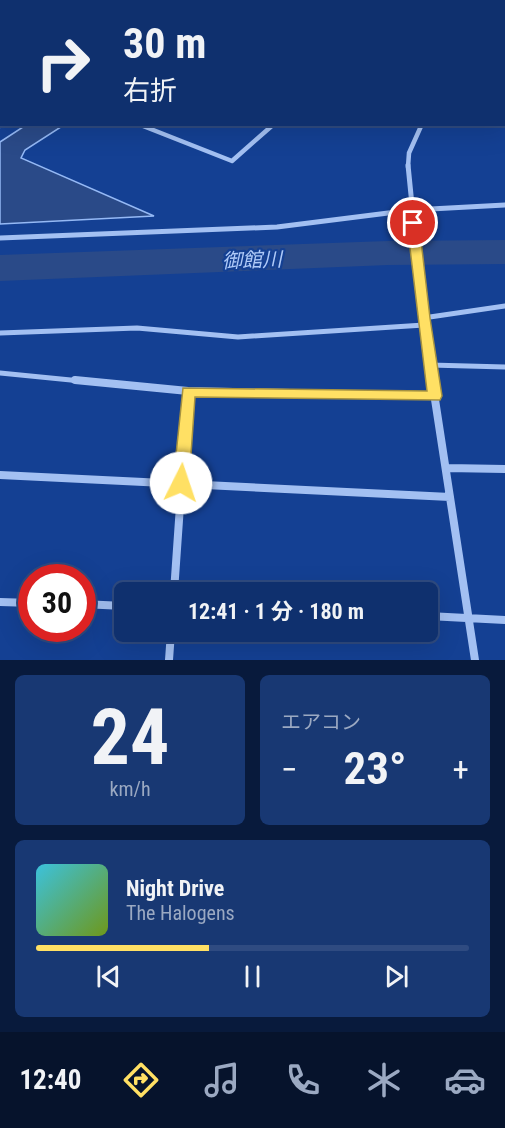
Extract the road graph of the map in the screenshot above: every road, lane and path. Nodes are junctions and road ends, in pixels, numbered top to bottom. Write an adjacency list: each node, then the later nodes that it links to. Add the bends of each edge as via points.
1 (143, 126): 2 (street, via 232,161)
2 (272, 126)
3 (421, 126): 5 (street, via 409,153 407,174)
4 (505, 205): 5 (street)
5 (412, 210): 6 (street, via 278,226); 8 (street)
6 (0, 238)
7 (505, 306): 8 (street)
8 (423, 322): 9 (street, via 238,337 138,327); 10 (street)
9 (0, 334)
10 (430, 365): 11 (street); 14 (street)
11 (505, 367)
12 (0, 373): 13 (street)
13 (188, 392): 14 (street); 18 (street)
14 (435, 396): 15 (street)
15 (447, 468): 16 (street); 19 (street)
16 (505, 469)
17 (0, 475): 18 (street)
18 (181, 483): 19 (street); 20 (street)
19 (450, 497): 26 (street)
20 (175, 582)
21 (0, 602): 22 (street)
22 (18, 603)
23 (96, 605): 24 (street)
24 (114, 606)
25 (438, 616): 26 (street)
26 (469, 618): 27 (street); 30 (street)
27 (505, 620)
28 (171, 642): 29 (street)
29 (170, 660)
30 (475, 660)

